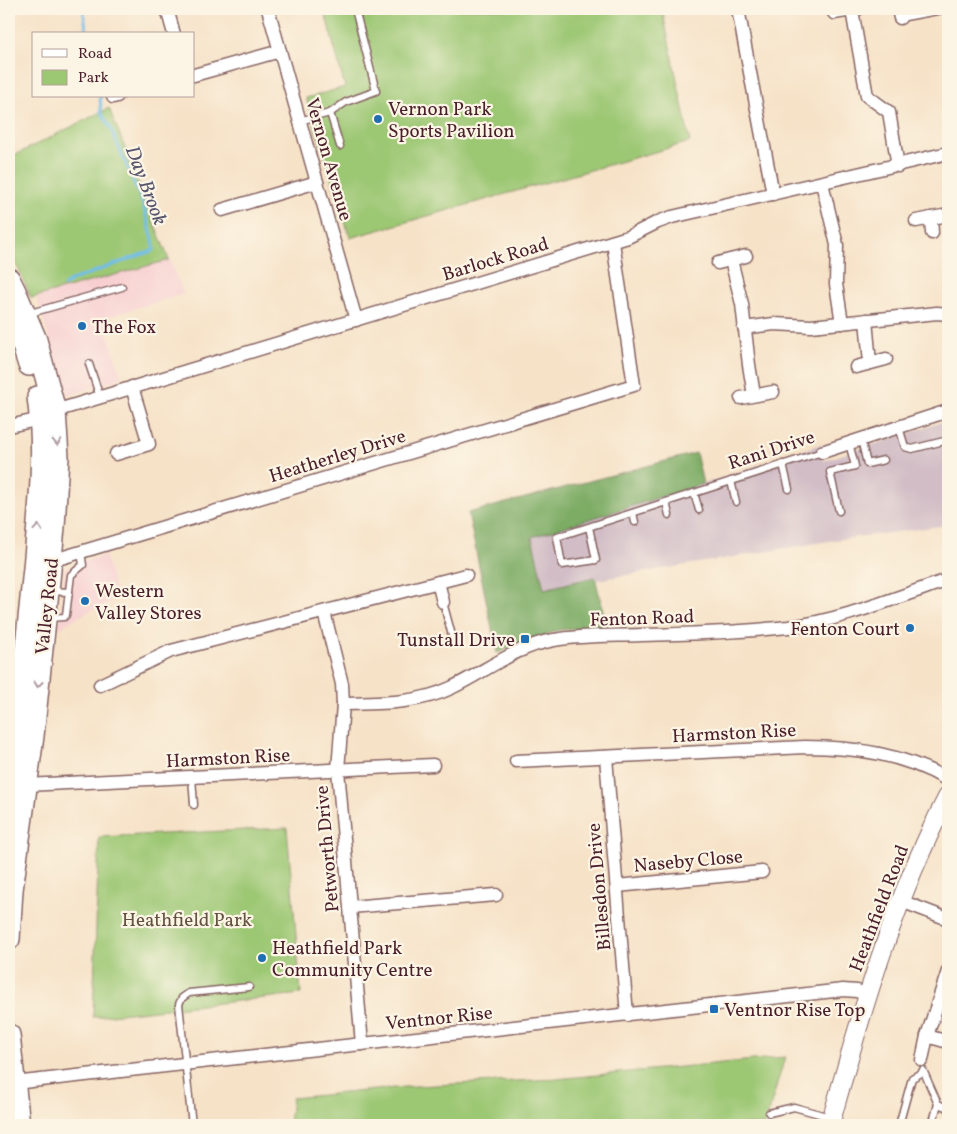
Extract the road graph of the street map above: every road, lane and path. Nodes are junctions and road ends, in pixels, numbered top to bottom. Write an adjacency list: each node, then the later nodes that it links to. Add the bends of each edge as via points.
1 (167, 9): 9 (street)
2 (268, 9): 10 (street, Vernon Avenue)
3 (355, 9): 12 (lane, via 376,91 346,102)
4 (738, 9): 19 (street)
5 (855, 9): 7 (street); 16 (street, via 867,96 889,112)
6 (948, 9): 8 (lane)
7 (834, 13)
8 (899, 14)
9 (173, 32)
10 (280, 51): 11 (street); 13 (street, Vernon Avenue)
11 (195, 75)
12 (330, 113): 13 (lane); 14 (lane)
13 (300, 121): 17 (street, Vernon Avenue)
14 (340, 146)
15 (948, 153): 16 (street, Barlock Road)
16 (898, 166): 18 (street, Barlock Road)
17 (317, 182): 20 (street); 33 (street, Vernon Avenue)
18 (822, 183): 19 (street, Barlock Road); 35 (street, via 837,245 836,284)
19 (773, 194): 25 (street, Barlock Road, via 672,217)
20 (222, 210)
21 (948, 215): 22 (street)
22 (931, 218): 23 (street); 24 (street)
23 (916, 221)
24 (932, 233)
25 (613, 242): 33 (street, Barlock Road); 67 (street, Heatherley Drive, via 634,385)
26 (746, 256): 27 (street)
27 (731, 260): 28 (street); 36 (street, via 742,304)
28 (718, 263)
29 (9, 279): 31 (highway, Valley Road)
30 (122, 287): 31 (lane)
31 (17, 314): 47 (highway, Valley Road, via 23,346)
32 (948, 314): 34 (street)
33 (356, 320): 41 (street, Barlock Road)
34 (866, 320): 35 (street); 38 (street)
35 (842, 323): 36 (street)
36 (744, 328): 43 (street)
37 (886, 359): 38 (street)
38 (870, 363): 40 (street)
39 (90, 364): 44 (lane)
40 (856, 367)
41 (132, 387): 44 (street, Barlock Road); 53 (street, via 150,444)
42 (773, 392): 43 (street)
43 (754, 395): 45 (street)
44 (100, 397): 47 (street, Barlock Road)
45 (741, 398)
46 (948, 413): 49 (street, Rani Drive)
47 (48, 415): 48 (street, Barlock Road); 68 (highway, Valley Road, one-way to 68, via 57,478); 80 (highway, Valley Road, one-way to 47)
48 (9, 426)
49 (899, 427): 50 (lane, via 905,447 912,449); 51 (street, Rani Drive)
50 (948, 440)
51 (855, 441): 52 (street, Rani Drive); 54 (lane, via 867,464); 62 (lane, via 855,466 830,472)
52 (822, 452): 55 (lane, Rani Drive)
53 (116, 454)
54 (884, 460)
55 (783, 464): 56 (lane, Rani Drive); 57 (lane)
56 (731, 481): 58 (lane, Rani Drive); 60 (lane)
57 (789, 489)
58 (694, 493): 59 (lane, Rani Drive); 61 (lane)
59 (666, 502): 63 (lane, Rani Drive); 64 (lane)
60 (736, 502)
61 (699, 510)
62 (839, 512)
63 (633, 513): 65 (lane); 66 (lane, Rani Drive)
64 (669, 516)
65 (635, 522)
66 (589, 527): 66 (lane, Rani Drive, via 596,560 562,566 557,537)
67 (81, 552): 68 (street, Heatherley Drive); 73 (lane, via 82,567 70,576)
68 (51, 561): 72 (highway, Valley Road)
69 (466, 575): 71 (street)
70 (948, 580): 79 (street, Fenton Road, via 843,616 790,626 553,640 525,649 430,696 405,701)
71 (438, 582): 74 (street); 75 (street, via 395,598)
72 (48, 591): 73 (lane); 76 (highway, Valley Road)
73 (70, 592): 76 (lane, via 66,615)
74 (443, 602): 77 (lane)
75 (324, 612): 78 (street, via 171,651); 79 (street, via 342,684)
76 (45, 618): 87 (highway, Valley Road, one-way to 87)
77 (454, 643)
78 (100, 685)
79 (343, 704): 84 (street)
80 (14, 707): 87 (highway, Valley Road)
81 (606, 757): 82 (street, Harmston Rise); 86 (street, Harmston Rise, via 837,747 882,754); 91 (street, Billesdon Drive)
82 (516, 761)
83 (433, 766): 84 (street, Harmston Rise)
84 (338, 770): 85 (street, Harmston Rise); 94 (street, Petworth Drive)
85 (192, 777): 87 (street, Harmston Rise); 89 (lane)
86 (948, 780)
87 (17, 785): 96 (highway, Valley Road)
88 (948, 796): 93 (main road, Heathfield Road)
89 (194, 805)
90 (762, 872): 91 (street, Naseby Close)
91 (617, 886): 100 (street, Billesdon Drive)
92 (496, 896): 94 (street)
93 (901, 901): 95 (street); 99 (main road, Heathfield Road)
94 (350, 907): 104 (street, Petworth Drive)
95 (948, 919)
96 (9, 939)
97 (948, 970): 102 (street)
98 (248, 987): 105 (lane, via 190,994 182,998 179,1004)
99 (868, 995): 100 (street, Ventnor Rise, via 843,990); 111 (main road, Heathfield Road)
100 (627, 1014): 104 (street, Ventnor Rise)
101 (9, 1035): 107 (highway)
102 (927, 1036): 103 (street); 106 (street)
103 (948, 1042)
104 (362, 1044): 105 (street, Ventnor Rise)
105 (184, 1064): 107 (street, Ventnor Rise); 113 (lane)
106 (923, 1066): 108 (lane); 114 (lane, via 912,1078)
107 (14, 1084): 112 (highway)
108 (938, 1104): 109 (lane); 115 (lane)
109 (948, 1108)
110 (769, 1113): 111 (lane, via 794,1107)
111 (831, 1122)
112 (19, 1125)
113 (192, 1125)
114 (899, 1125)
115 (932, 1125)

